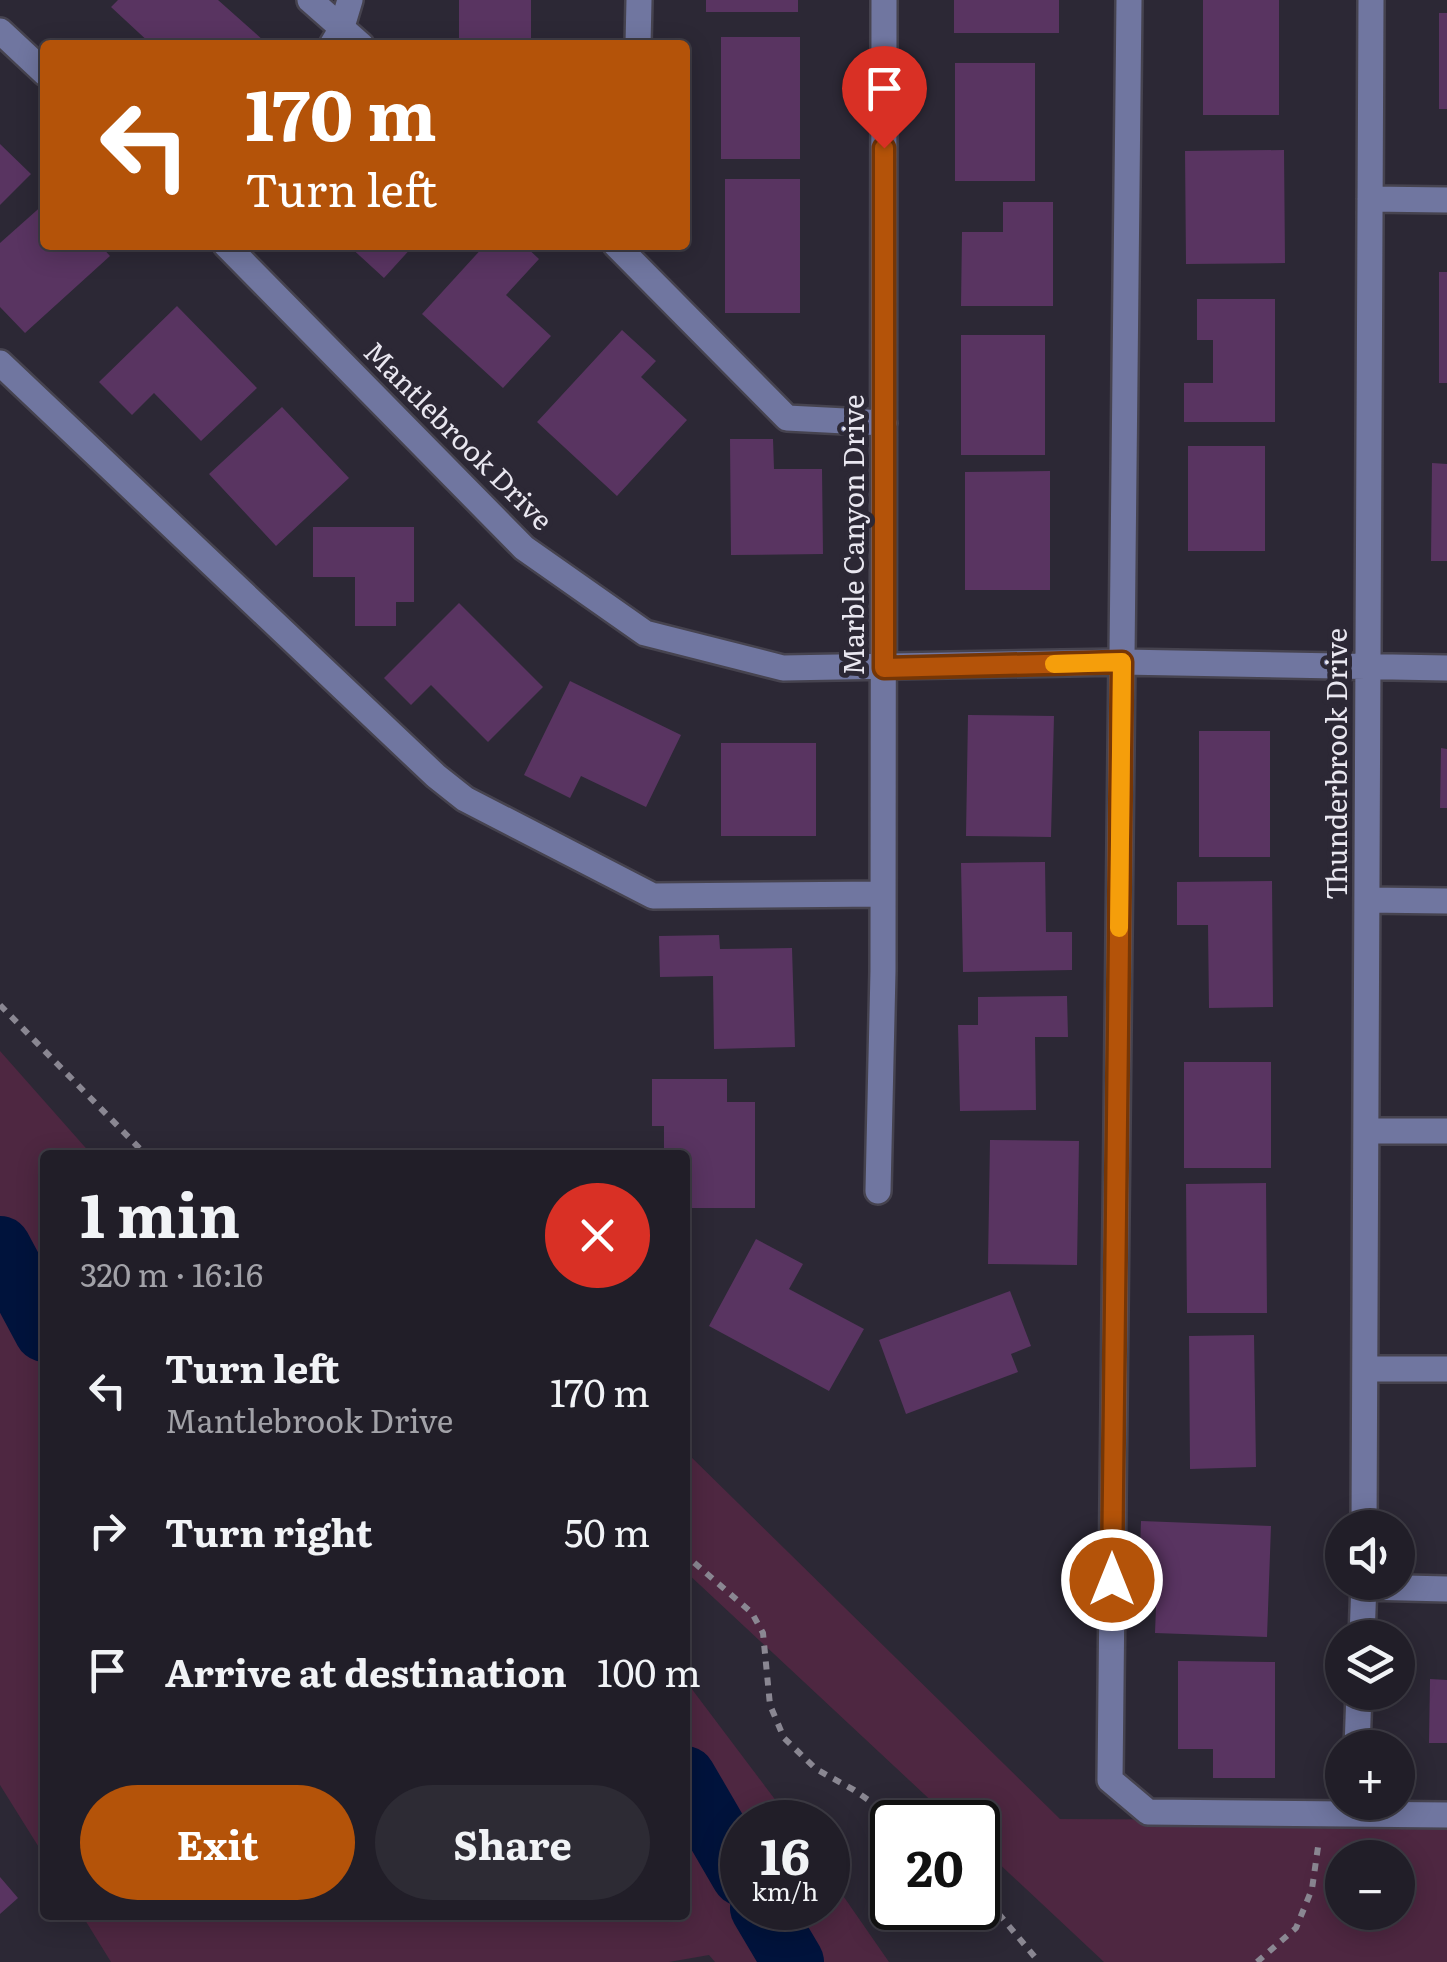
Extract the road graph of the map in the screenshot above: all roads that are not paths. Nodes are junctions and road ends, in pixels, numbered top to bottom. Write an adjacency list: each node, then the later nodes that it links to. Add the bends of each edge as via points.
1 (310, 0): 8 (street)
2 (350, 0): 8 (street)
3 (638, 0): 9 (street)
4 (884, 0): 16 (street, Marble Canyon Drive)
5 (1130, 0): 17 (street)
6 (1371, 0): 11 (street, Thunderbrook Drive)
7 (0, 31): 10 (street)
8 (345, 40)
9 (638, 40)
10 (40, 69)
11 (1370, 199): 12 (street); 18 (street, Thunderbrook Drive)
12 (1447, 200)
13 (231, 250): 19 (street, Mantlebrook Drive, via 524,548 645,633 783,668)
14 (621, 250): 16 (street, via 787,418)
15 (0, 363): 21 (street, via 465,800 652,896)
16 (884, 423): 19 (street, Marble Canyon Drive)
17 (1122, 662): 18 (street, Mantlebrook Drive); 19 (street, Mantlebrook Drive); 32 (street, via 1110,1780 1148,1812)
18 (1368, 666): 20 (street, Mantlebrook Drive); 22 (street, Thunderbrook Drive)
19 (884, 668): 21 (street, Marble Canyon Drive)
20 (1447, 668)
21 (884, 894): 26 (street, Marble Canyon Drive)
22 (1366, 900): 23 (street); 25 (street, Thunderbrook Drive)
23 (1447, 901)
24 (1447, 1130): 25 (street)
25 (1366, 1131): 27 (street, Thunderbrook Drive)
26 (878, 1190)
27 (1365, 1368): 28 (street); 29 (street, Thunderbrook Drive)
28 (1447, 1369)
29 (1364, 1510)
30 (1415, 1587): 31 (street)
31 (1447, 1589)
32 (1325, 1809)
33 (1415, 1813): 34 (street)
34 (1447, 1815)

